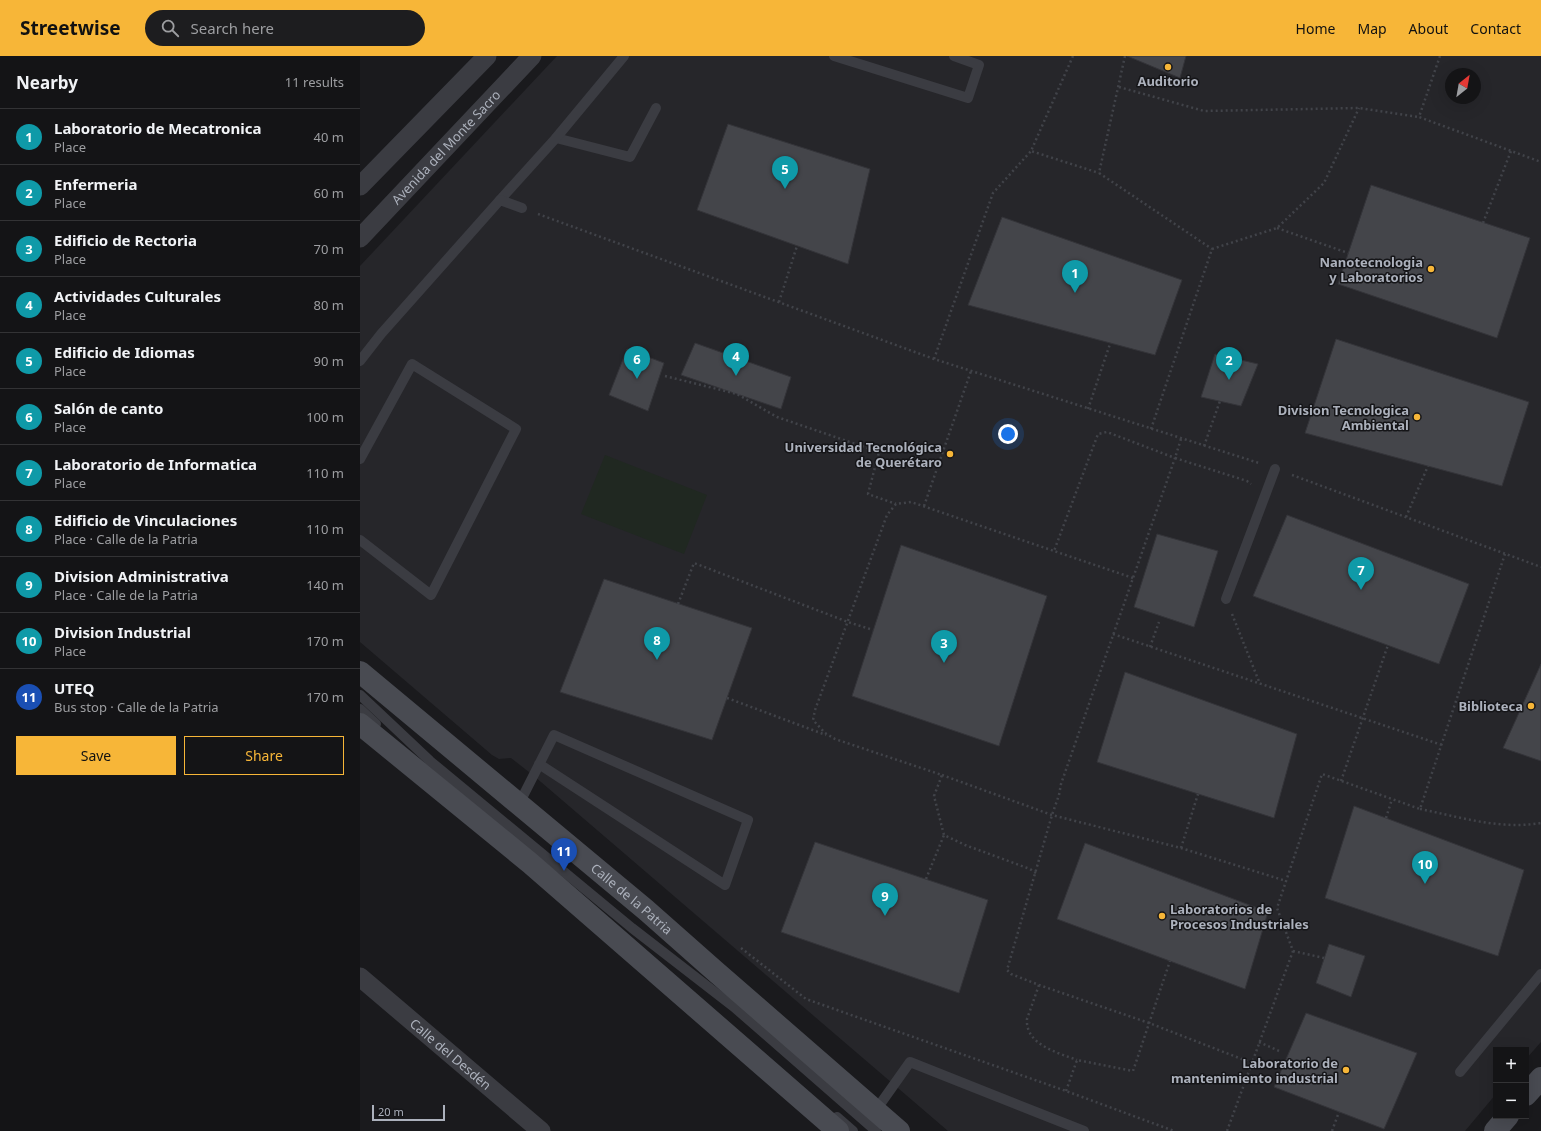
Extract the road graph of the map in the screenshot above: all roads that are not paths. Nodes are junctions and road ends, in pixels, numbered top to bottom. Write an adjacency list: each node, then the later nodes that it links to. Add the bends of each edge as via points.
1 (487, 56): 8 (street)
2 (532, 56): 11 (street, Avenida del Monte Sacro)
3 (624, 56): 7 (lane)
4 (834, 56): 5 (lane, via 968,98 979,65)
5 (954, 56)
6 (656, 108): 7 (lane, via 630,157)
7 (556, 138): 9 (lane)
8 (360, 186)
9 (500, 200): 10 (lane); 12 (lane)
10 (522, 208)
11 (360, 238)
12 (360, 361)
13 (360, 459): 15 (lane, via 412,364 516,429 431,595)
14 (1275, 469): 16 (lane)
15 (360, 540)
16 (1226, 599)
17 (360, 672): 22 (street, Calle de la Patria)
18 (360, 695): 29 (lane, via 430,762 632,928 734,1006)
19 (360, 710): 32 (lane)
20 (360, 724): 31 (street, via 530,863)
21 (539, 764): 21 (lane, via 554,735 748,820 725,885); 22 (lane)
22 (519, 804): 29 (street, Calle de la Patria, via 715,971)
23 (1541, 974): 25 (lane)
24 (360, 977): 30 (street, Calle del Desdén)
25 (1460, 1072)
26 (1541, 1078): 27 (street)
27 (1529, 1092)
28 (1505, 1119): 35 (street)
29 (876, 1121): 33 (street, Calle de la Patria); 34 (lane, via 910,1062)
30 (541, 1131)
31 (838, 1131)
32 (853, 1131)
33 (899, 1131)
34 (1084, 1131)
35 (1495, 1131)

